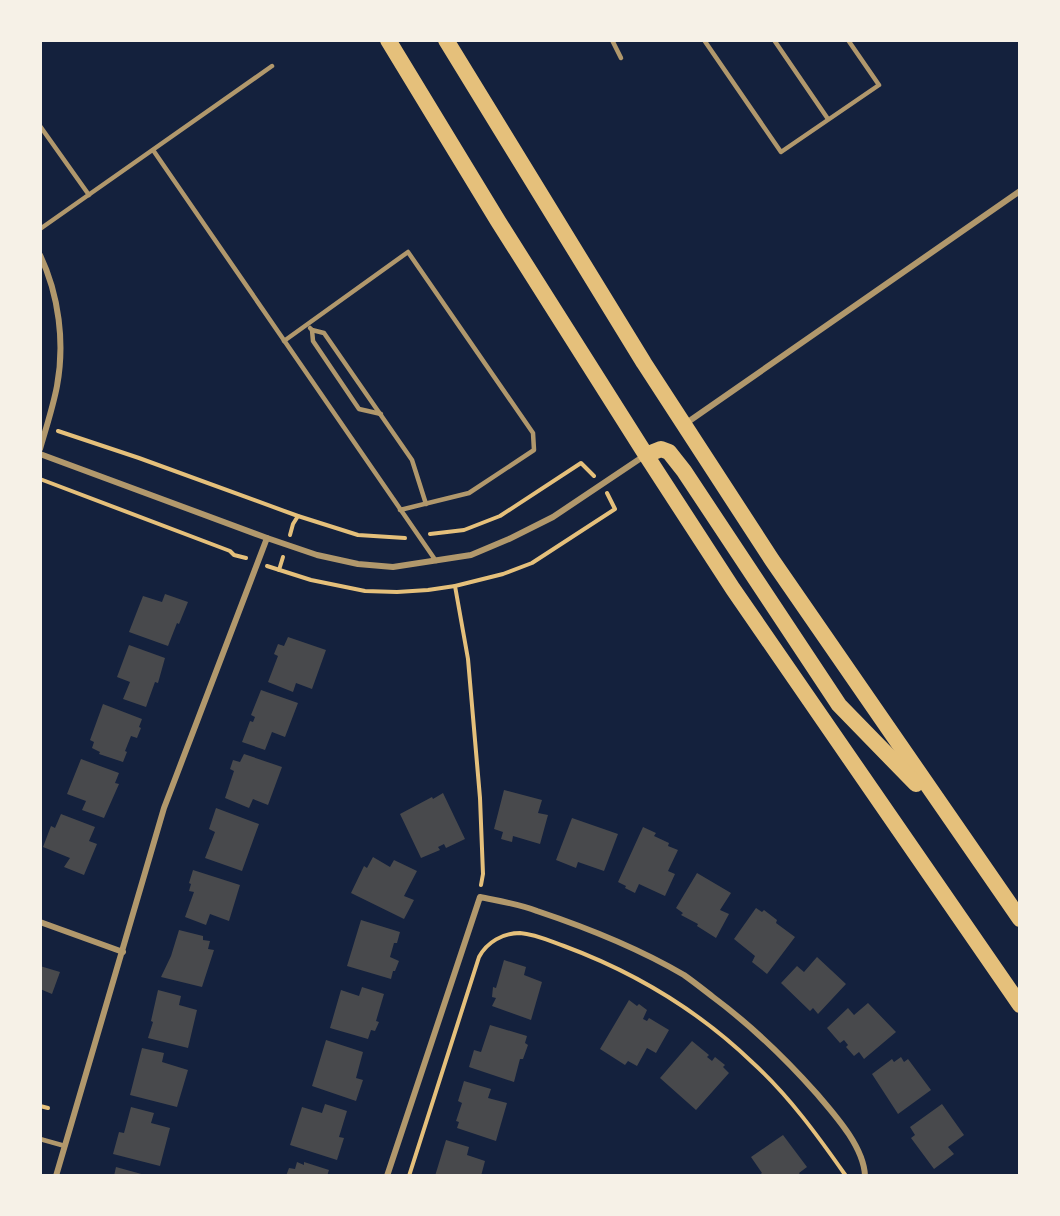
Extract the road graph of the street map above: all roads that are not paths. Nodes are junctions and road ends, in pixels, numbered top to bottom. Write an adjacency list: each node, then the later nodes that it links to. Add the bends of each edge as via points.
1 (388, 40): 23 (highway)
2 (446, 40): 20 (highway)
3 (612, 40): 7 (lane)
4 (704, 40): 9 (lane, via 781,152)
5 (774, 40): 9 (lane)
6 (848, 40): 9 (lane, via 879,85)
7 (621, 58)
8 (272, 66): 11 (lane)
9 (828, 119)
10 (40, 126): 13 (lane)
11 (153, 150): 13 (lane); 18 (lane)
12 (1020, 190): 20 (street)
13 (89, 195): 14 (lane)
14 (40, 229)
15 (40, 255): 21 (street, via 56,305 61,344 57,385)
16 (308, 324): 17 (lane); 18 (lane); 24 (lane, via 408,252 533,433 534,450 517,462 469,493)
17 (312, 330): 19 (lane, via 324,333); 19 (lane, via 313,341 359,409)
18 (284, 341): 25 (lane)
19 (381, 414): 24 (lane, via 412,460)
20 (684, 425): 28 (highway)
21 (40, 448)
22 (40, 454): 26 (street)
23 (646, 455): 27 (street, via 553,517 471,555); 28 (highway, via 661,449 669,452 839,705); 32 (highway, via 784,664)
24 (426, 504): 25 (lane)
25 (400, 510): 27 (lane)
26 (267, 538): 27 (street, via 358,564 393,567); 31 (street, via 164,808)
27 (436, 561)
28 (950, 818): 29 (highway)
29 (1020, 919)
30 (40, 922): 31 (street)
31 (123, 952): 34 (street)
32 (1020, 1005)
33 (40, 1139): 34 (lane)
34 (65, 1146): 35 (street)
35 (56, 1176)
36 (387, 1176): 37 (street, via 480,897 536,910 629,946 685,976 739,1016 788,1062 842,1125 860,1155)
37 (865, 1176)

